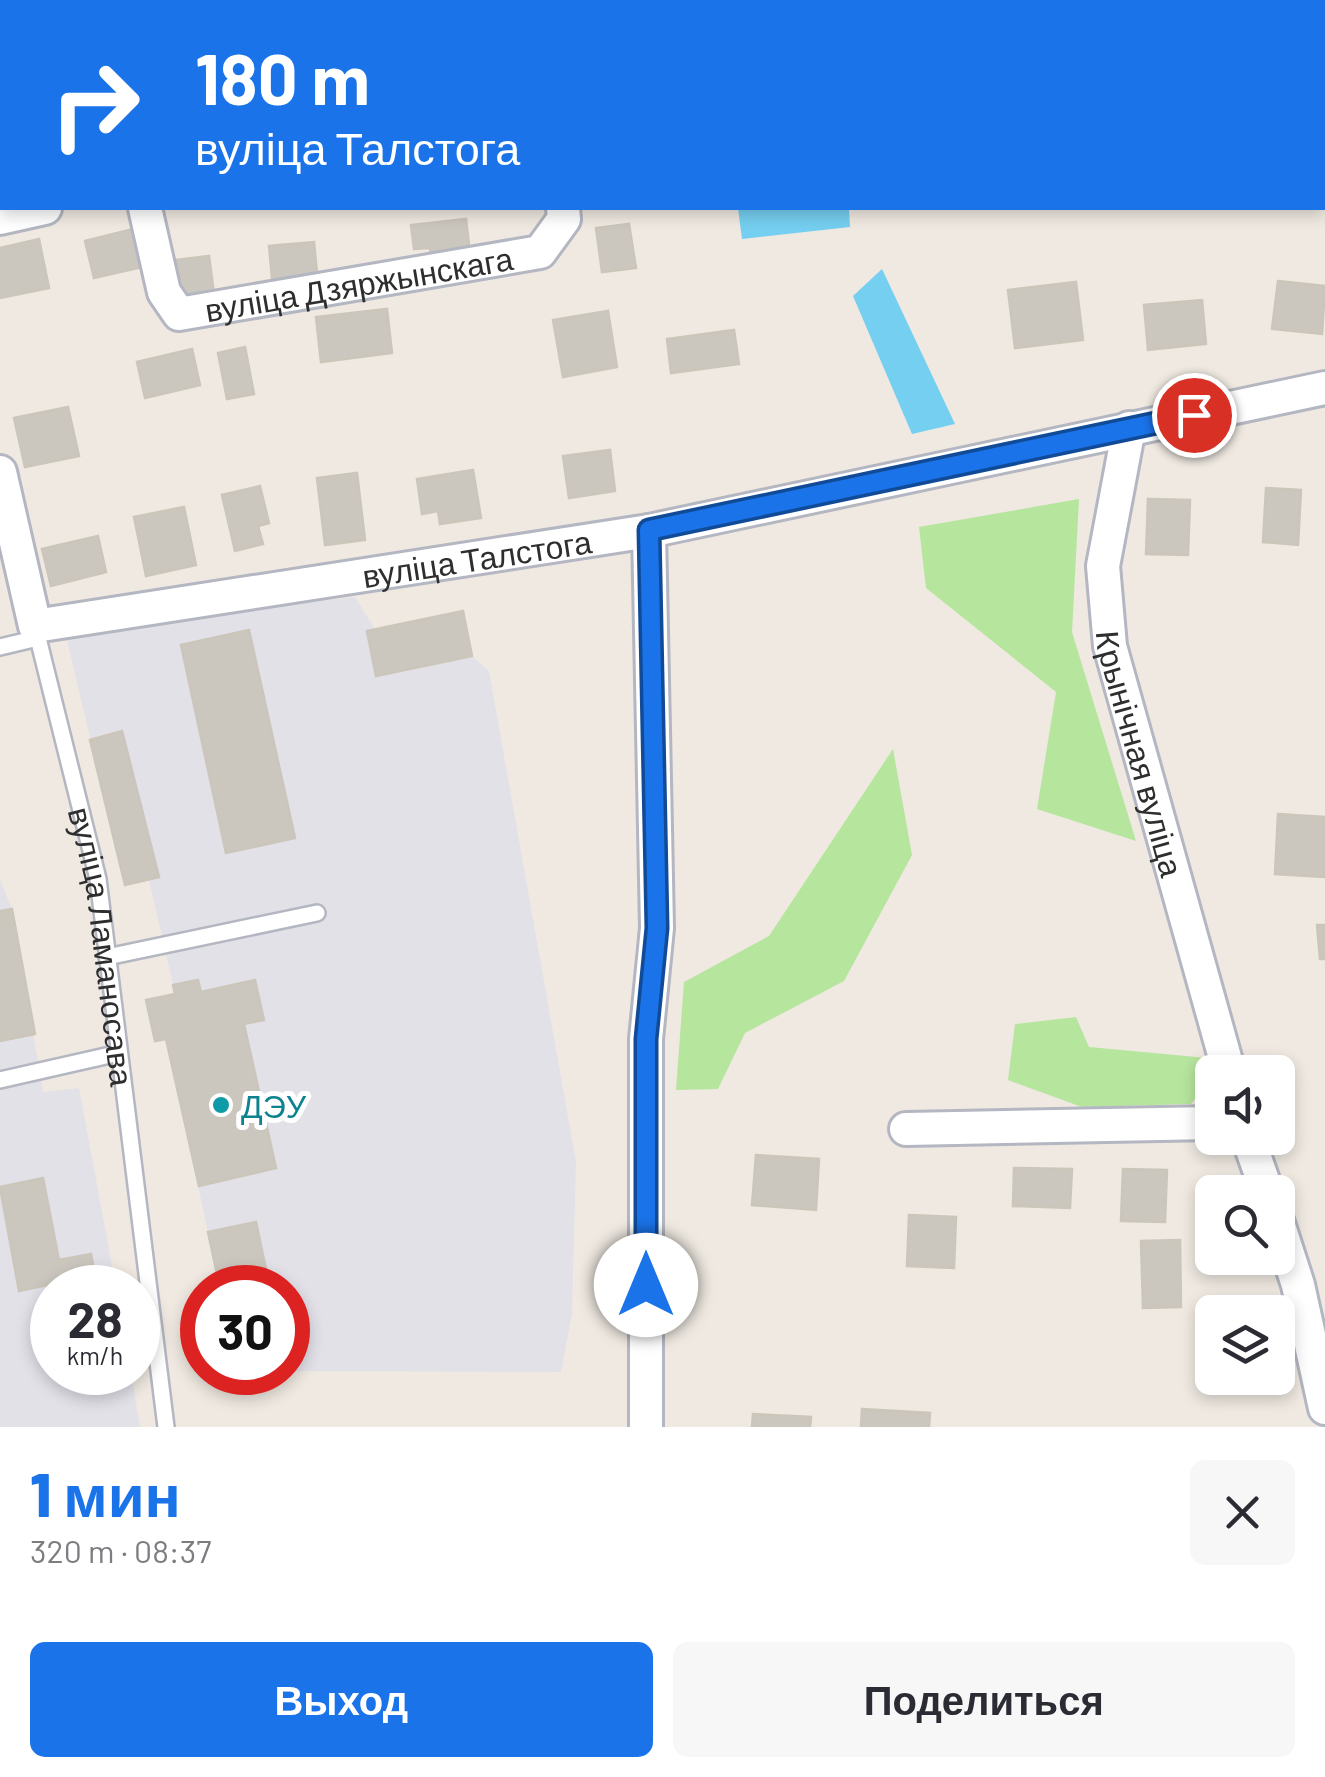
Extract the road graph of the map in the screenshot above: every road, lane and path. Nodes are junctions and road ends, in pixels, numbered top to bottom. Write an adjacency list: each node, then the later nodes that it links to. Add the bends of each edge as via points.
1 (36, 210): 4 (street)
2 (145, 210): 3 (street, вуліца Дзяржынскага, via 164,292 179,314 540,252 564,219)
3 (563, 210)
4 (0, 218)
5 (1325, 388): 6 (street, вуліца Талстога)
6 (1129, 428): 8 (street, вуліца Талстога); 14 (street, Крынічная вуліца, via 1102,566 1110,646)
7 (0, 472): 9 (street, вуліца Ламаносава)
8 (649, 530): 9 (street, вуліца Талстога); 21 (street, via 657,928 646,1039)
9 (37, 632): 10 (lane); 12 (lane, вуліца Ламаносава, via 98,879)
10 (0, 647)
11 (318, 912): 12 (lane)
12 (108, 957): 13 (lane, вуліца Ламаносава)
13 (119, 1053): 15 (lane); 20 (lane, вуліца Ламаносава)
14 (1225, 1055)
15 (0, 1080)
16 (1195, 1123): 17 (street)
17 (906, 1129)
18 (1295, 1275): 19 (street)
19 (1325, 1408)
20 (166, 1427)
21 (646, 1427)

